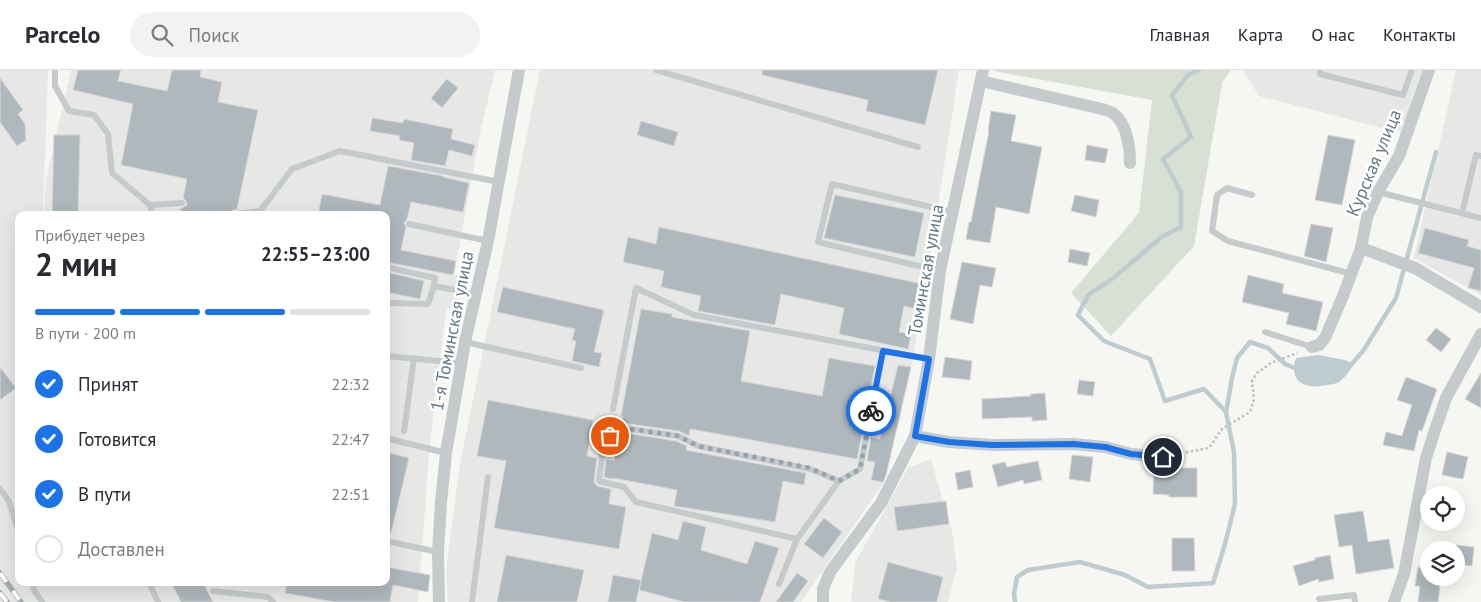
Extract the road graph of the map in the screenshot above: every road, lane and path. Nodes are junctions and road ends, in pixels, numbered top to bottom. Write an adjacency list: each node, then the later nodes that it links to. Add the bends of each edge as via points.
1 (55, 70): 15 (lane, via 55,86 69,111 94,115 108,134 112,173)
2 (520, 70): 11 (street, 1-я Томинская улица)
3 (656, 70): 8 (lane)
4 (1320, 70): 5 (lane, via 1320,74 1403,95)
5 (1412, 70)
6 (1429, 70): 12 (street, Курская улица, via 1399,156)
7 (982, 75): 10 (street, via 1114,114 1123,125); 18 (street, Томинская улица)
8 (918, 147)
9 (1481, 156): 19 (lane, via 1476,155)
10 (1130, 163)
11 (499, 182): 17 (lane, via 340,151 292,170); 22 (street, 1-я Томинская улица)
12 (1378, 192): 19 (lane); 23 (street, Курская улица, via 1367,217)
13 (1252, 195): 26 (lane, via 1227,188 1217,195 1212,231 1228,241)
14 (182, 203): 15 (lane)
15 (150, 205): 16 (lane)
16 (151, 211)
17 (263, 211)
18 (953, 212): 25 (street, Томинская улица); 25 (lane, via 832,184 818,242)
19 (1462, 213): 20 (lane)
20 (1481, 218)
21 (409, 224): 22 (lane)
22 (488, 241): 28 (street, 1-я Томинская улица)
23 (1361, 248): 26 (street, Курская улица); 30 (street, via 1415,268)
24 (390, 268): 27 (lane, via 434,278)
25 (940, 271): 38 (street, Томинская улица)
26 (1352, 274): 34 (street, Курская улица, via 1326,338)
27 (434, 286): 28 (lane); 29 (lane, via 428,304)
28 (476, 294): 33 (street, 1-я Томинская улица)
29 (390, 303)
30 (1481, 307)
31 (1266, 332): 34 (lane)
32 (1481, 334): 66 (street, via 1446,398 1435,430 1426,458 1404,574)
33 (465, 342): 39 (street, 1-я Томинская улица); 40 (lane)
34 (1312, 347): 46 (path, via 1271,363 1257,373 1252,381 1254,399 1250,412 1222,429 1209,448)
35 (883, 351): 38 (lane); 41 (lane, via 694,315 636,288); 48 (lane, via 860,469)
36 (390, 356): 37 (lane)
37 (414, 358): 39 (lane); 42 (lane)
38 (929, 359): 43 (street, Томинская улица)
39 (461, 363): 45 (street, 1-я Томинская улица)
40 (581, 368)
41 (613, 409)
42 (404, 431)
43 (915, 436): 46 (street, via 992,445 1073,444); 64 (street, Томинская улица, via 881,504 830,572 823,589)
44 (390, 439): 45 (lane)
45 (446, 453): 53 (street, 1-я Томинская улица)
46 (1163, 457)
47 (488, 477): 63 (lane)
48 (839, 481): 51 (lane); 51 (lane, via 810,468 698,446 678,436 617,427 603,446 599,480 624,487 636,502)
49 (0, 488): 50 (lane, via 10,502)
50 (15, 520)
51 (797, 539): 54 (lane)
52 (390, 542): 53 (lane)
53 (438, 552): 62 (street, 1-я Томинская улица)
54 (778, 584)
55 (33, 586): 59 (lane)
56 (151, 586): 60 (lane)
57 (213, 591): 61 (lane, via 268,597)
58 (1319, 599): 65 (lane, via 1354,595)
59 (42, 602)
60 (158, 602)
61 (273, 602)
62 (439, 602)
63 (472, 602)
64 (823, 602)
65 (1355, 602)
66 (1394, 602)

